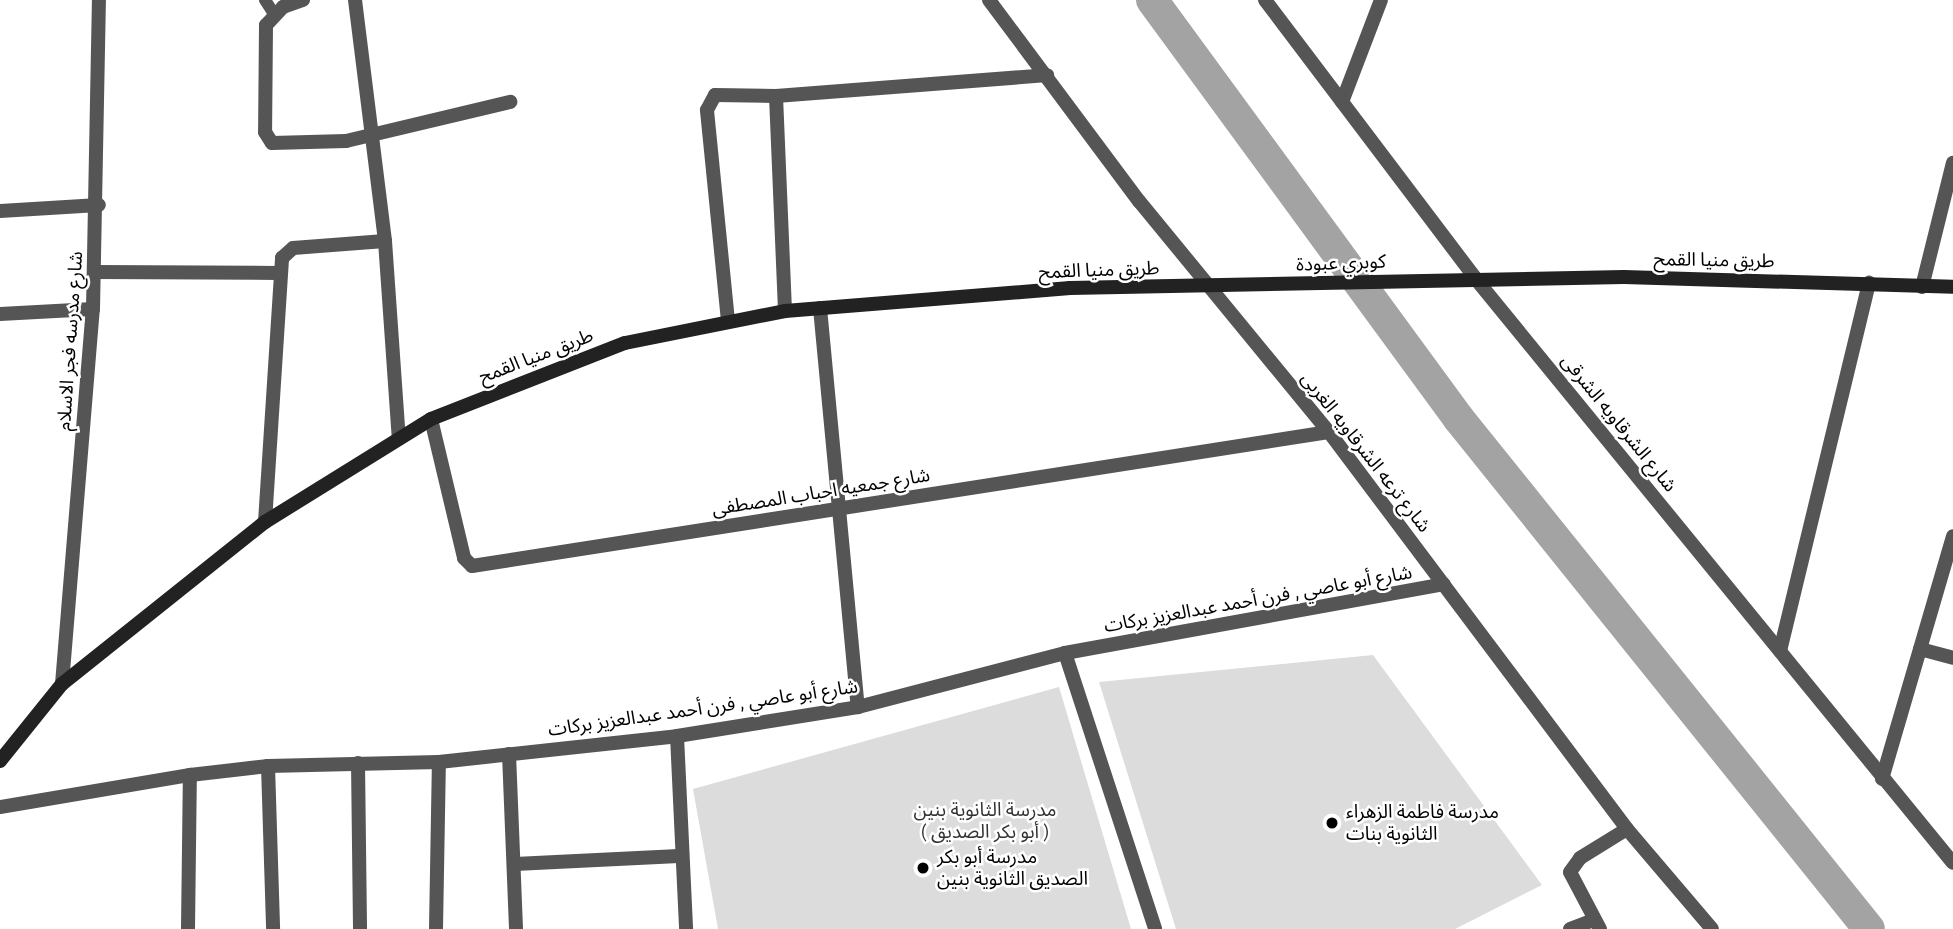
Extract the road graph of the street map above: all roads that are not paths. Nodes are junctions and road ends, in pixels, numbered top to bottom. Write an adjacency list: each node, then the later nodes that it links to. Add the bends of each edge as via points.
1 (99, 0): 15 (street, شارع مدرسه فجر الاسلام)
2 (265, 0): 8 (lane)
3 (303, 0): 8 (street)
4 (355, 0): 13 (street)
5 (989, 0): 9 (street, شارع ترعه الشرقاويه الغربى)
6 (1265, 0): 12 (street, شارع الشرقاويه الشرقى)
7 (1381, 0): 12 (street)
8 (274, 14): 13 (street, via 263,37 267,139 319,145)
9 (1047, 75): 10 (street); 22 (street, شارع ترعه الشرقاويه الغربى)
10 (776, 96): 27 (street); 29 (street, via 715,95 708,102)
11 (510, 102): 13 (street)
12 (1342, 102): 20 (street, شارع الشرقاويه الشرقى)
13 (372, 135): 17 (street)
14 (1953, 163): 23 (street)
15 (99, 205): 16 (street); 18 (street, شارع مدرسه فجر الاسلام)
16 (0, 211)
17 (385, 241): 19 (street, via 293,247 282,258); 32 (street)
18 (95, 272): 19 (street); 26 (street, شارع مدرسه فجر الاسلام)
19 (279, 273): 34 (street)
20 (1475, 278): 21 (main road, طريق منيا القمح); 22 (main road, كوبري عبودة); 38 (street, شارع الشرقاويه الشرقى)
21 (1869, 283): 23 (main road, طريق منيا القمح); 38 (street)
22 (1208, 285): 25 (main road, طريق منيا القمح, via 1070,288); 31 (street, شارع ترعه الشرقاويه الغربى)
23 (1922, 287): 24 (main road, طريق منيا القمح)
24 (1953, 287)
25 (820, 308): 27 (main road, طريق منيا القمح); 33 (street)
26 (93, 309): 28 (street); 41 (street, شارع مدرسه فجر الاسلام)
27 (785, 312): 29 (main road, طريق منيا القمح)
28 (0, 314)
29 (728, 321): 30 (main road, طريق منيا القمح, via 625,343)
30 (431, 419): 32 (main road, طريق منيا القمح); 33 (street, شارع جمعيه احباب المصطفى, via 464,558 472,566)
31 (1329, 432): 33 (street, شارع جمعيه احباب المصطفى); 36 (street, شارع ترعه الشرقاويه الغربى)
32 (399, 439): 34 (main road, طريق منيا القمح)
33 (839, 509): 42 (street)
34 (265, 522): 41 (main road, طريق منيا القمح)
35 (1953, 536): 37 (street)
36 (1444, 584): 39 (street, شارع أبو عاصي , فرن أحمد عبدالعزيز بركات); 52 (street, شارع ترعه الشرقاويه الغربى)
37 (1920, 649): 40 (street); 50 (street)
38 (1780, 651): 50 (street, شارع الشرقاويه الشرقى)
39 (1065, 653): 42 (street, شارع أبو عاصي , فرن أحمد عبدالعزيز بركات); 63 (street)
40 (1953, 658)
41 (62, 684): 45 (main road, طريق منيا القمح)
42 (858, 708): 43 (street, شارع أبو عاصي , فرن أحمد عبدالعزيز بركات)
43 (677, 736): 44 (street, شارع أبو عاصي , فرن أحمد عبدالعزيز بركات); 53 (street)
44 (509, 754): 46 (street, شارع أبو عاصي , فرن أحمد عبدالعزيز بركات); 55 (street)
45 (0, 761)
46 (439, 762): 47 (street, شارع أبو عاصي , فرن أحمد عبدالعزيز بركات); 60 (street)
47 (358, 763): 48 (street, شارع أبو عاصي , فرن أحمد عبدالعزيز بركات); 59 (street)
48 (268, 766): 49 (street, شارع أبو عاصي , فرن أحمد عبدالعزيز بركات); 58 (street)
49 (190, 775): 51 (street, شارع أبو عاصي , فرن أحمد عبدالعزيز بركات); 57 (street)
50 (1882, 779): 54 (street, شارع الشرقاويه الشرقى)
51 (0, 807)
52 (1627, 829): 56 (street, via 1580,858 1570,872); 65 (street, شارع ترعه الشرقاويه الغربى)
53 (679, 856): 55 (street); 62 (street)
54 (1953, 863)
55 (515, 864): 61 (street)
56 (1597, 925): 64 (street)
57 (188, 929)
58 (273, 929)
59 (360, 929)
60 (436, 929)
61 (516, 929)
62 (686, 929)
63 (1155, 929)
64 (1570, 929)
65 (1712, 929)

